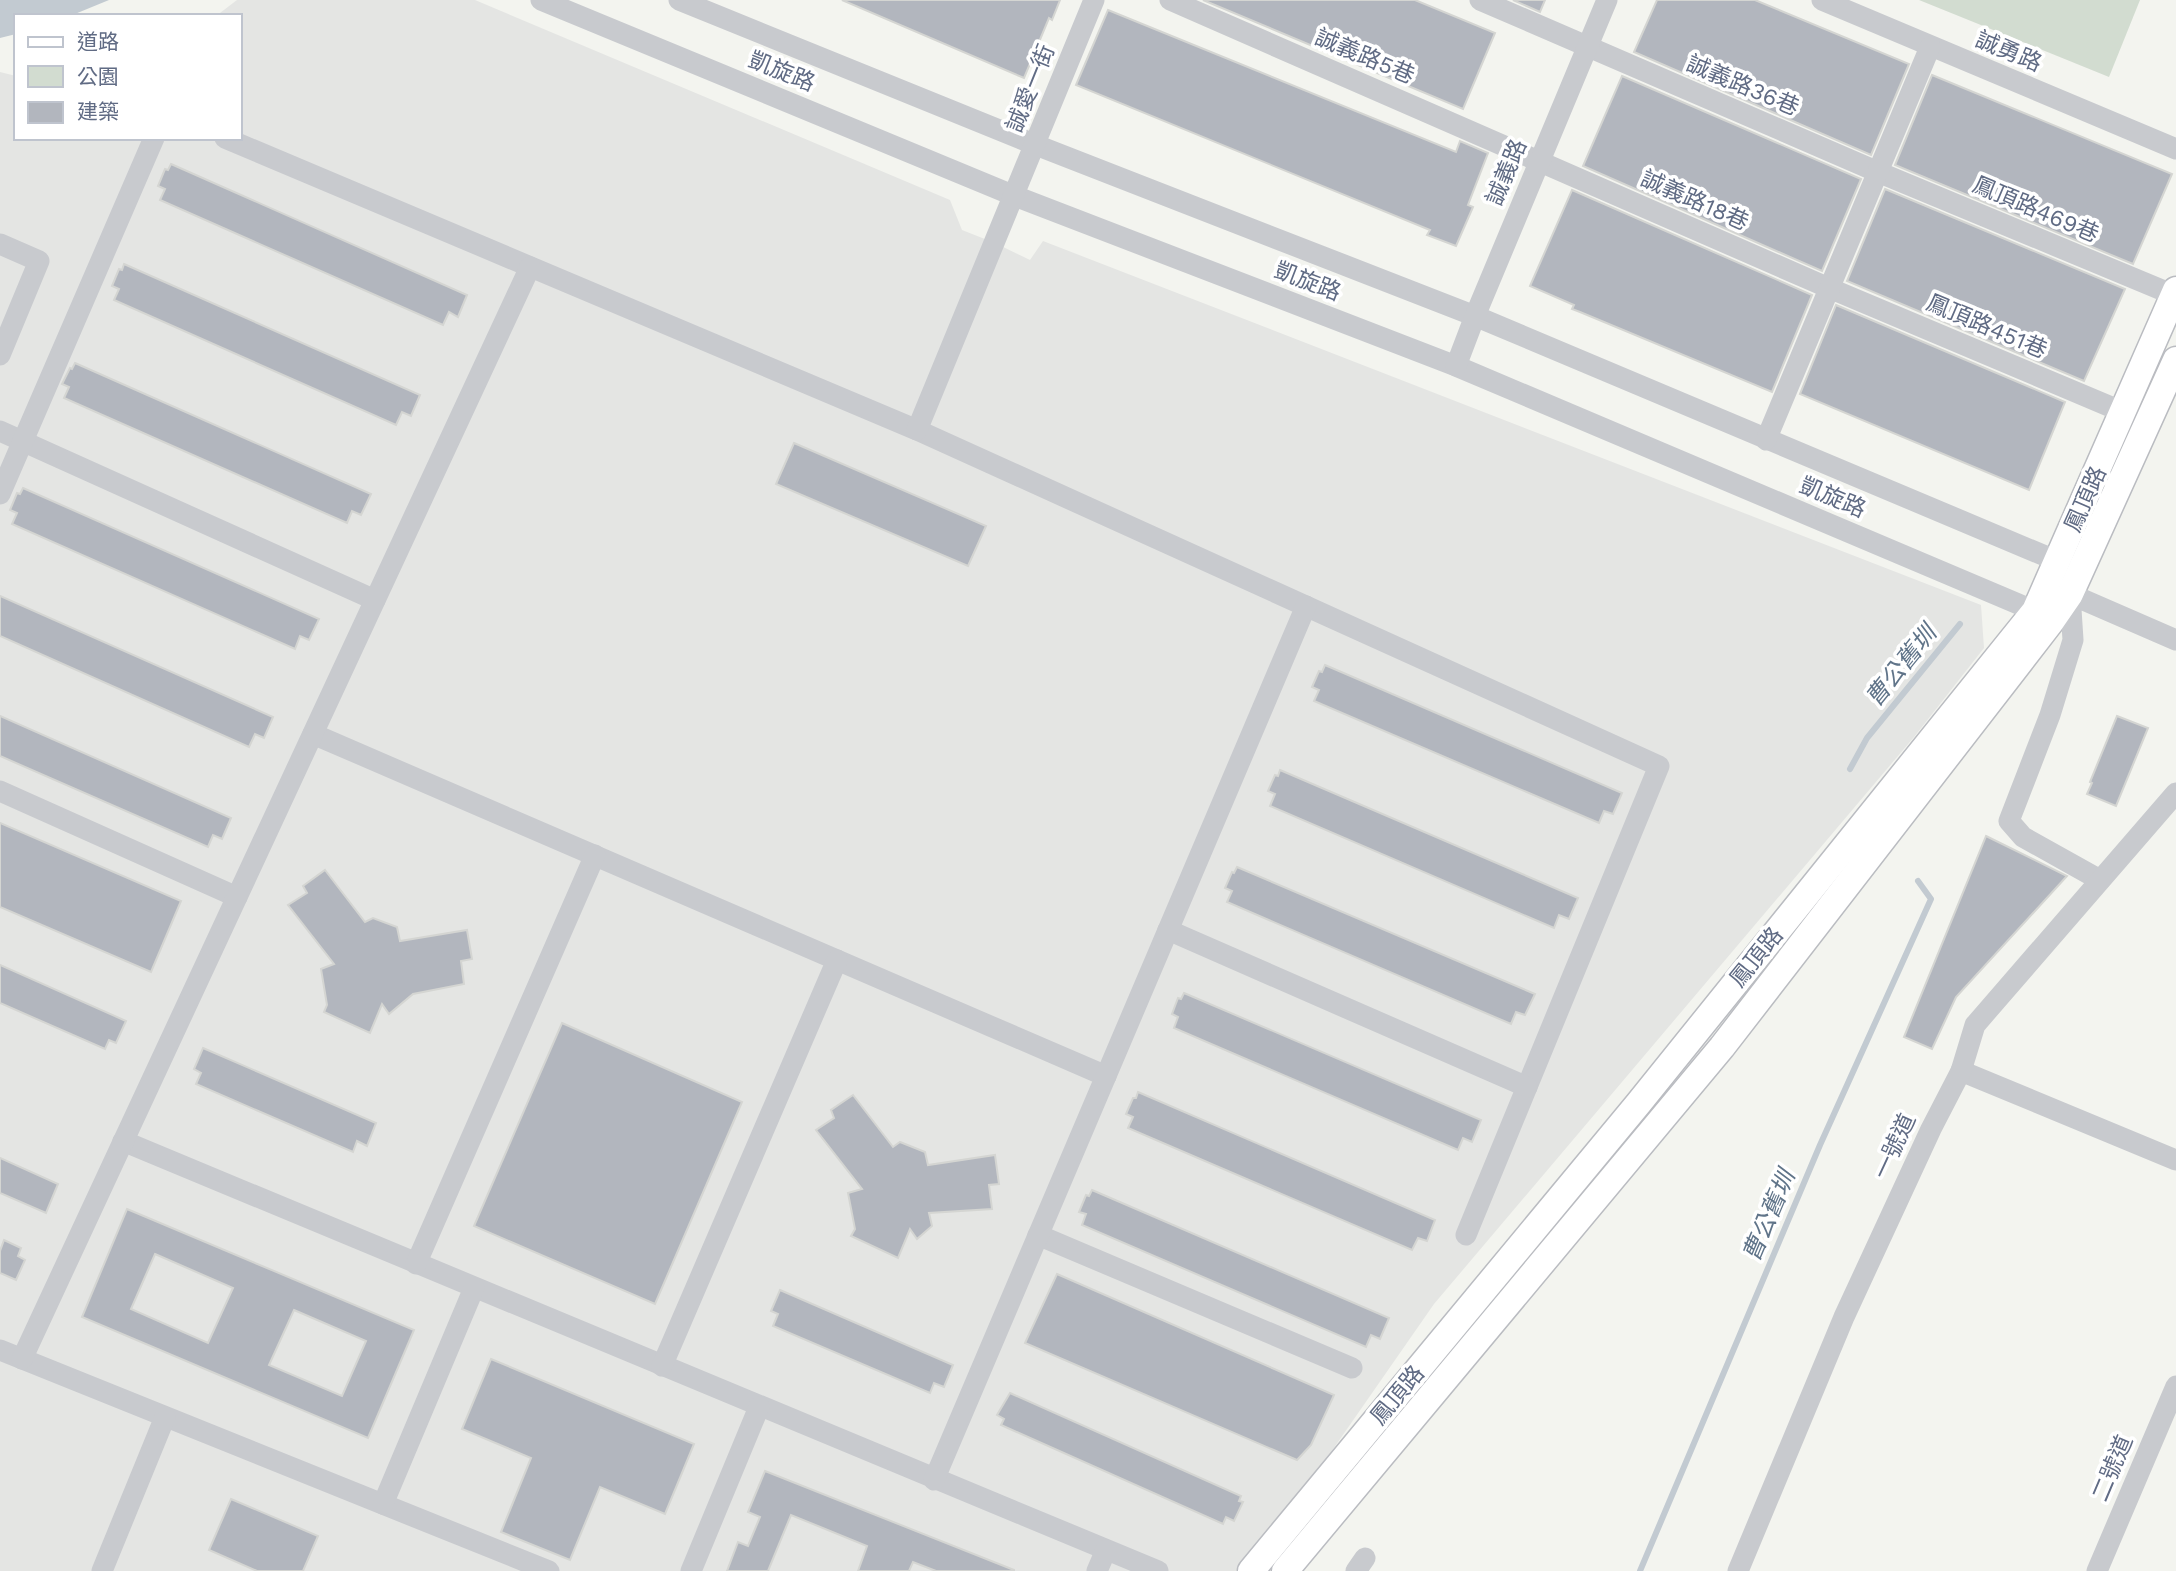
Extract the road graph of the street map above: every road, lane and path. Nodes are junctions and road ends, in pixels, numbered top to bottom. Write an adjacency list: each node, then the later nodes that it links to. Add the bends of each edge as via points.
1 (541, 0): 16 (street, 凱旋路)
2 (679, 0): 12 (street, 凱旋路)
3 (1094, 0): 12 (street, 誠愛一街)
4 (1170, 0): 14 (street, 誠義路5巷)
5 (1480, 0): 8 (street, 誠義路36巷)
6 (1607, 0): 8 (street, 誠義路)
7 (1822, 0): 9 (street, 誠勇路)
8 (1588, 46): 14 (street, 誠義路); 15 (street, 誠義路36巷)
9 (1930, 47): 13 (street, 誠勇路); 15 (street)
10 (153, 140): 29 (street)
11 (230, 140): 18 (street)
12 (1036, 145): 16 (street, 誠愛一街); 21 (street, 凱旋路)
13 (2176, 149)
14 (1539, 160): 19 (street, 誠義路18巷); 21 (street, 誠義路)
15 (1878, 172): 19 (street); 20 (street, 鳳頂路469巷)
16 (1015, 196): 24 (street, 凱旋路); 26 (street, 誠愛一街)
17 (0, 244): 22 (street, via 39,261)
18 (530, 267): 26 (street); 32 (street)
19 (1829, 288): 25 (street, 鳳頂路451巷); 28 (street)
20 (2175, 292): 25 (main road, 鳳頂路)
21 (1475, 316): 24 (street, 誠義路); 28 (street, 凱旋路)
22 (0, 355)
23 (2176, 360): 31 (main road, 鳳頂路)
24 (1456, 366): 34 (street, 凱旋路)
25 (2123, 412): 31 (main road, 鳳頂路)
26 (917, 430): 33 (street)
27 (0, 431): 29 (street)
28 (1766, 440): 31 (street, 凱旋路)
29 (23, 441): 30 (street); 32 (street)
30 (0, 494)
31 (2069, 575): 34 (main road, 鳳頂路); 34 (main road, 鳳頂路); 35 (street, 凱旋路); 40 (street, via 2073,640 2009,821 2023,837)
32 (375, 600): 36 (street)
33 (1306, 606): 42 (street); 46 (street, via 1659,766)
34 (2042, 617): 68 (main road, 鳳頂路); 69 (main road, 鳳頂路, via 1722,1046)
35 (2176, 639)
36 (313, 734): 39 (street); 41 (street)
37 (0, 791): 41 (street)
38 (2176, 793): 40 (street, 一號道)
39 (595, 855): 43 (street); 51 (street)
40 (2100, 880): 44 (street, 一號道, via 1975,1024)
41 (237, 897): 47 (street)
42 (1168, 930): 45 (street); 46 (street)
43 (837, 960): 45 (street); 55 (street)
44 (1961, 1071): 48 (street); 70 (street, 一號道, via 1844,1317)
45 (1106, 1076): 49 (street)
46 (1527, 1087): 50 (street)
47 (123, 1142): 51 (street); 54 (street)
48 (2176, 1160)
49 (1038, 1235): 56 (street); 60 (street)
50 (1466, 1235)
51 (416, 1264): 52 (street)
52 (474, 1288): 55 (street); 61 (street)
53 (0, 1350): 54 (street)
54 (22, 1359): 59 (street)
55 (662, 1366): 58 (street)
56 (1352, 1368)
57 (2176, 1386): 71 (street, 二號道)
58 (759, 1407): 60 (street); 65 (street)
59 (164, 1417): 61 (street); 63 (street)
60 (934, 1480): 62 (street)
61 (383, 1504): 64 (street)
62 (1106, 1550): 66 (street); 67 (street)
63 (102, 1571)
64 (549, 1571)
65 (691, 1571)
66 (1097, 1571)
67 (1158, 1571)
68 (1251, 1571)
69 (1284, 1571)
70 (1738, 1571)
71 (2097, 1571)

